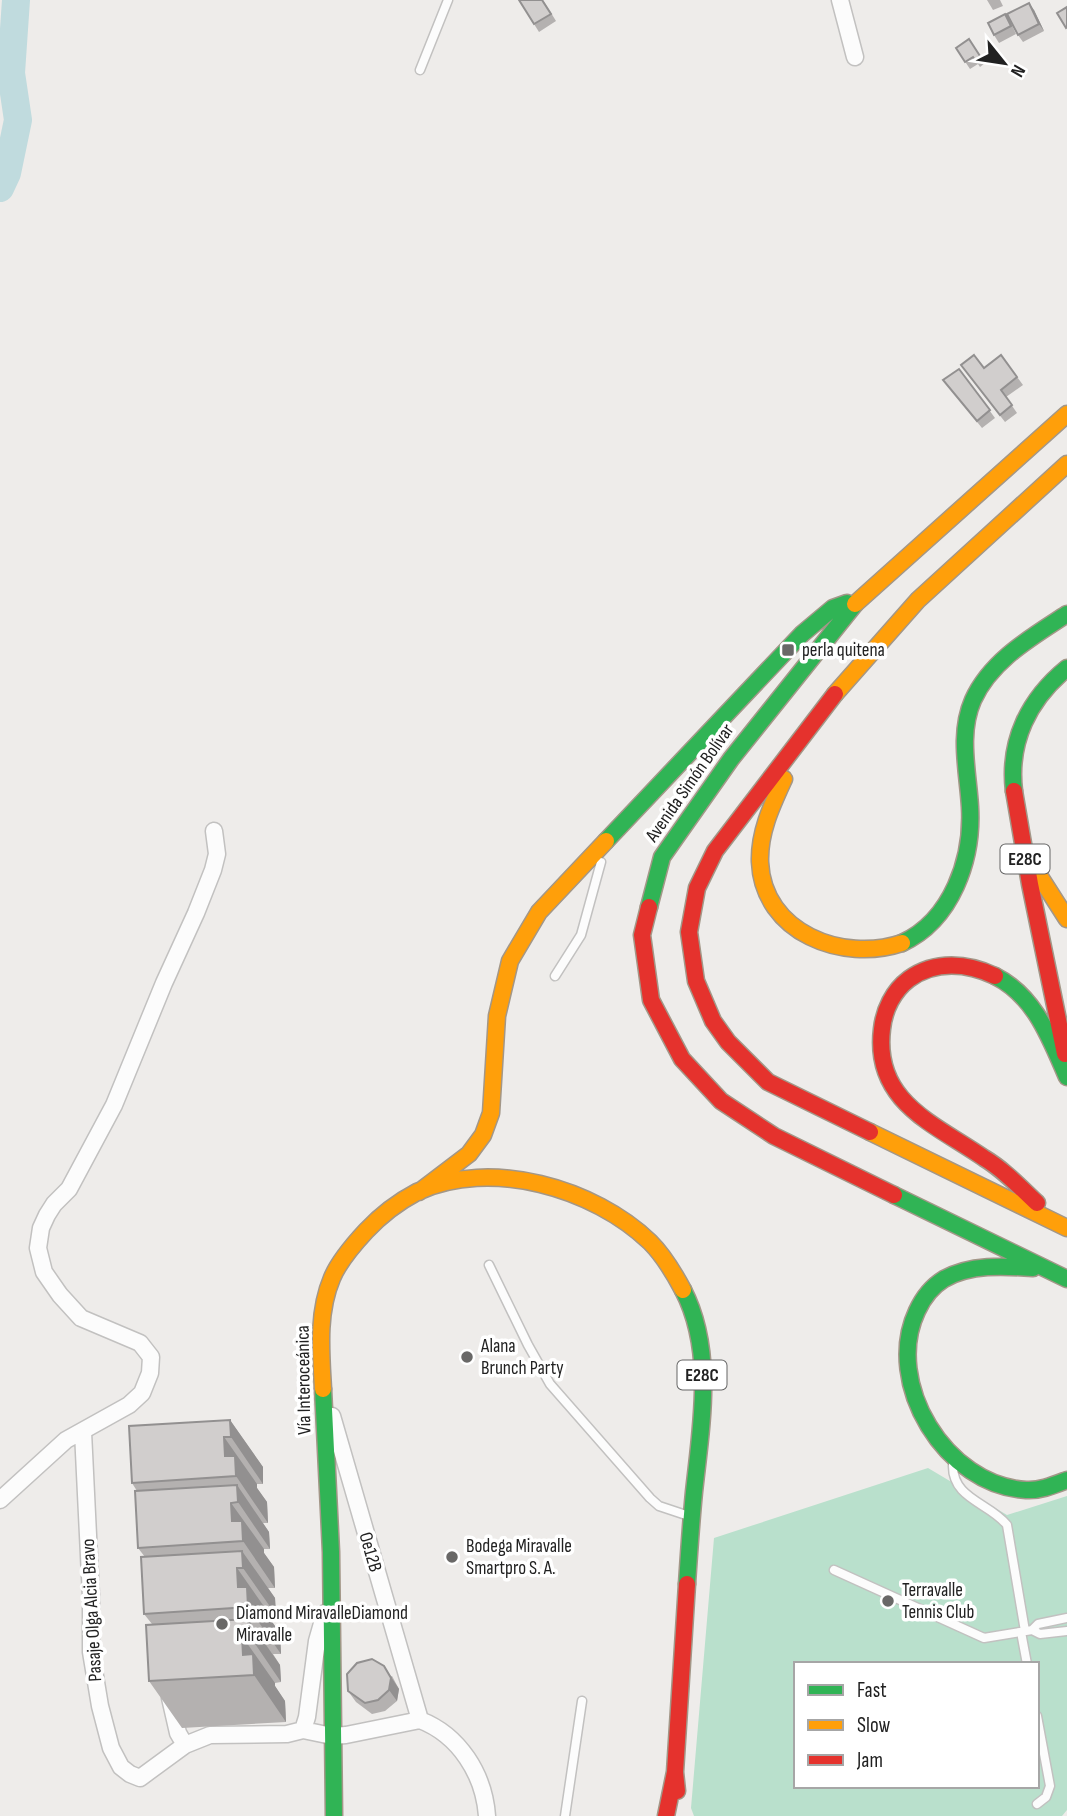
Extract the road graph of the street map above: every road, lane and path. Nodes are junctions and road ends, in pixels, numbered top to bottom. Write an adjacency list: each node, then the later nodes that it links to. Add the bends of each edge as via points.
1 (447, 0): 4 (lane)
2 (840, 0): 3 (street)
3 (855, 57)
4 (420, 70)
5 (1067, 414): 7 (main road, Avenida Simón Bolívar)
6 (1067, 464): 10 (main road, via 918,600)
7 (858, 601): 12 (main road, via 833,608 815,622); 21 (main road, Avenida Simón Bolívar, via 731,759 662,857 642,934 651,1000 682,1059 721,1101 774,1136)
8 (1067, 614): 10 (main road, via 1014,650 990,673 973,701 964,750 970,806 964,868 926,930 882,950 856,951 815,941 796,929 765,892 759,869 767,817)
9 (1067, 668): 13 (main road, E28C, via 1035,701 1015,749 1014,782)
10 (821, 710): 19 (main road, via 715,851 697,888 689,932 695,981 713,1021 768,1082)
11 (214, 831): 24 (street, via 217,854 213,870 114,1105 69,1189 41,1228 38,1248 44,1272 60,1295 80,1318 140,1343 151,1357 142,1392)
12 (606, 842): 15 (lane, via 581,934); 18 (main road, via 539,912 509,961 497,1016 491,1113 483,1135 469,1154)
13 (1024, 852): 14 (main road); 16 (main road, E28C)
14 (1067, 919)
15 (555, 976)
16 (1067, 1064)
17 (1067, 1077): 19 (main road, via 1039,1017 1025,998 997,975 957,964 938,966 908,980 887,1009 881,1053 902,1100 1015,1181)
18 (419, 1192): 23 (main road, Vía Interoceánica / E28C, via 375,1221 332,1278 320,1340); 28 (main road, Vía Interoceánica / E28C, via 496,1177 556,1186 607,1209 661,1252 678,1276 699,1333 702,1400)
19 (1060, 1224)
20 (489, 1265): 28 (lane, via 550,1384 650,1498 659,1506)
21 (1046, 1269): 22 (main road, Avenida Simón Bolívar); 25 (main road, via 970,1269 946,1277 916,1308 904,1350 907,1373 925,1419)
22 (1067, 1279)
23 (323, 1384): 30 (main road, Vía Interoceánica / E28C); 37 (street, Oe12B)
24 (83, 1432): 27 (street, via 66,1440); 41 (street, Pasaje Olga Alcia Bravo, via 91,1652 111,1748 121,1767 140,1778)
25 (953, 1457): 26 (main road, via 980,1477 1024,1491); 32 (lane, via 958,1488 1007,1525)
26 (1067, 1480)
27 (0, 1500)
28 (692, 1516): 42 (main road, Vía Interoceánica / E28C)
29 (834, 1570): 32 (lane, via 984,1638)
30 (332, 1591): 39 (street, via 317,1641); 40 (main road, Vía Interoceánica / E28C)
31 (1067, 1618): 32 (lane, via 1038,1623)
32 (1026, 1631): 33 (lane); 34 (lane)
33 (1067, 1631)
34 (1027, 1662)
35 (166, 1676): 41 (street, via 178,1733)
36 (582, 1701): 46 (lane)
37 (419, 1720): 40 (street, Pasaje Olga Alcia Bravo); 45 (street, via 454,1740 470,1762)
38 (1039, 1728): 43 (lane, via 1049,1786 1046,1797)
39 (303, 1730): 40 (street, Pasaje Olga Alcia Bravo); 41 (street, Pasaje Olga Alcia Bravo, via 210,1735)
40 (331, 1735): 44 (main road, Vía Interoceánica / E28C)
41 (186, 1745)
42 (675, 1772): 47 (main road); 48 (main road, Vía Interoceánica / E28C)
43 (1037, 1804)
44 (334, 1816)
45 (487, 1816)
46 (565, 1816)
47 (666, 1816)
48 (680, 1816)

